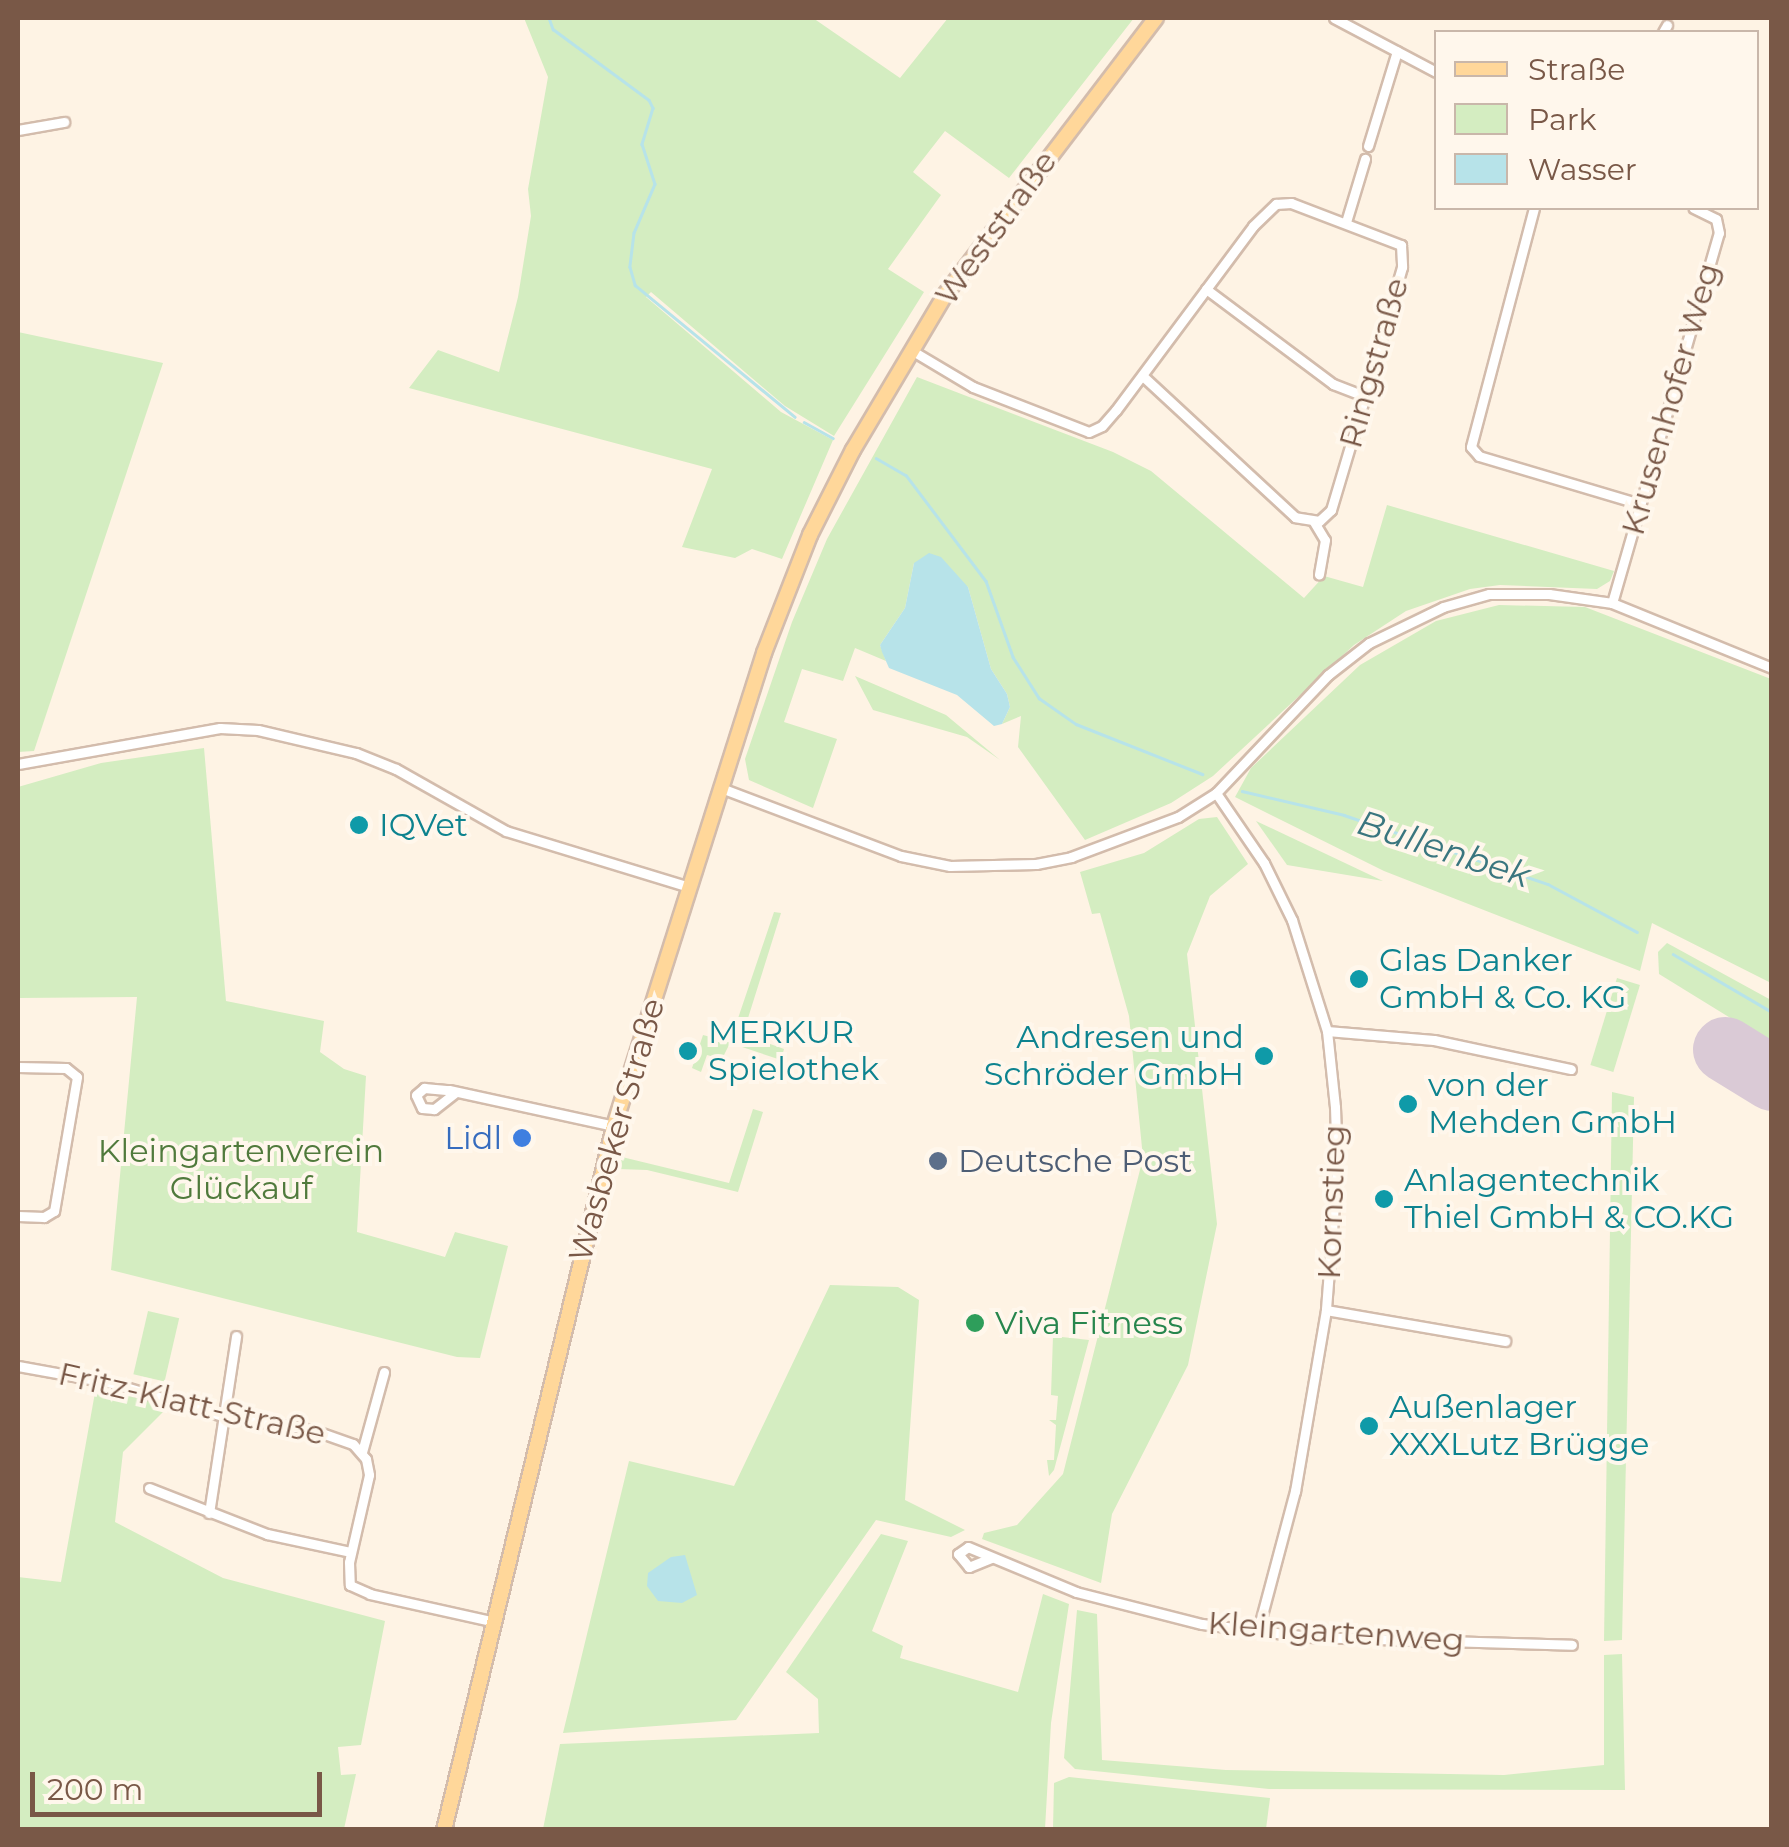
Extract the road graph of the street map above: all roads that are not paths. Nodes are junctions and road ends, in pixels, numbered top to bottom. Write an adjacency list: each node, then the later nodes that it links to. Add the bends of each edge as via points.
1 (1156, 18): 13 (main road, Weststraße, via 974,254)
2 (1334, 18): 3 (street)
3 (1397, 51): 4 (street); 7 (street)
4 (1434, 71)
5 (64, 122): 6 (street)
6 (18, 130)
7 (1368, 146)
8 (1366, 158): 11 (street)
9 (1533, 210): 17 (street, via 1471,448 1479,456)
10 (1697, 210): 17 (street, Krusenhofer Weg, via 1716,219 1718,233)
11 (1346, 222): 12 (street, Ringstraße, via 1276,204); 15 (street, Ringstraße, via 1393,239 1405,254)
12 (1206, 289): 14 (street, Ringstraße); 15 (street, via 1333,384)
13 (911, 350): 14 (street, Ringstraße, via 973,387 1089,432 1102,426); 16 (main road, Weststraße)
14 (1142, 376): 18 (street, via 1295,517)
15 (1365, 396): 18 (street, Ringstraße, via 1332,510)
16 (852, 450): 23 (main road, Wasbeker Straße, via 764,653)
17 (1640, 504): 20 (street, Krusenhofer Weg)
18 (1314, 522): 19 (street, via 1325,540)
19 (1319, 574)
20 (1612, 603): 21 (street); 24 (street, via 1489,594 1411,620 1328,675)
21 (1772, 668)
22 (18, 764): 25 (street, via 202,730 258,730 356,752 506,831)
23 (721, 788): 24 (street, via 886,852 990,868 1036,864 1142,834); 25 (main road, Wasbeker Straße)
24 (1216, 793): 26 (street, Kornstieg, via 1264,863 1292,920)
25 (689, 887): 30 (main road, Wasbeker Straße)
26 (1326, 1031): 28 (street, via 1434,1040); 32 (street, Kornstieg, via 1337,1166)
27 (18, 1067): 31 (street, via 66,1068 77,1077 54,1211)
28 (1571, 1070)
29 (456, 1092): 30 (street)
30 (614, 1126): 43 (main road, Wasbeker Straße)
31 (18, 1216)
32 (1326, 1310): 34 (street); 44 (street, Kornstieg, via 1294,1491)
33 (236, 1336): 37 (street)
34 (1505, 1342)
35 (18, 1366): 37 (street, Fritz-Klatt-Straße, via 112,1383)
36 (384, 1372): 38 (street, Fritz-Klatt-Straße)
37 (223, 1416): 38 (street, Fritz-Klatt-Straße, via 313,1430); 40 (street)
38 (362, 1452): 41 (street, Fritz-Klatt-Straße, via 369,1475)
39 (149, 1488): 40 (street)
40 (209, 1513): 41 (street, via 280,1539)
41 (351, 1552): 43 (street, via 348,1580 354,1589)
42 (990, 1558): 44 (street, Kleingartenweg, via 1123,1607)
43 (494, 1622): 46 (main road, Wasbeker Straße)
44 (1258, 1630): 45 (street, Kleingartenweg)
45 (1572, 1644)
46 (444, 1830)

